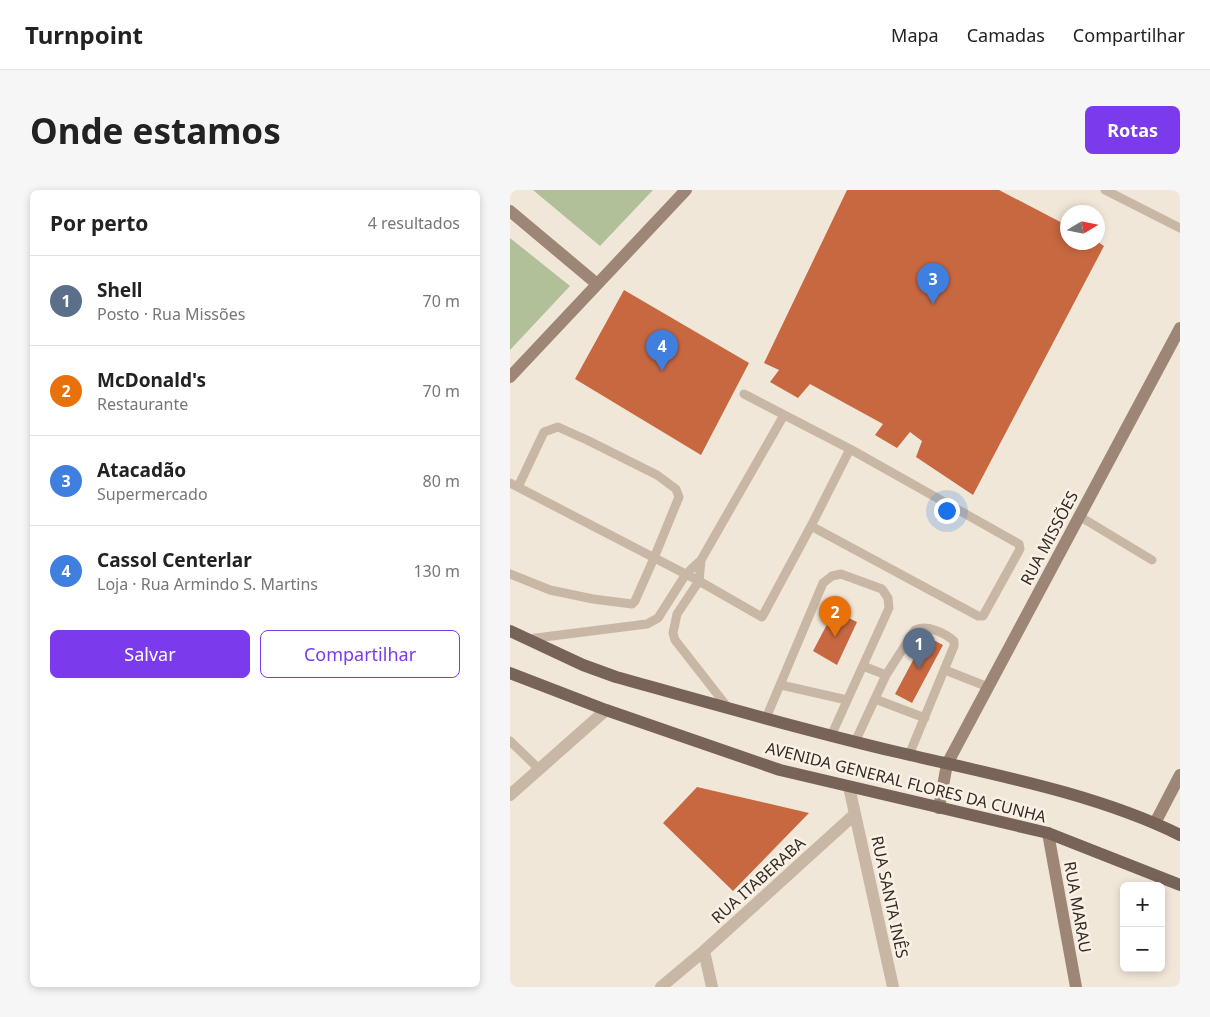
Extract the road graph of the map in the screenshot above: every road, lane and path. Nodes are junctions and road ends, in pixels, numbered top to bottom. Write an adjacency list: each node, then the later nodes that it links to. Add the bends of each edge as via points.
1 (686, 190): 5 (street)
2 (1105, 190): 4 (lane)
3 (510, 211): 5 (street)
4 (1180, 228)
5 (597, 284): 7 (street)
6 (1180, 328): 12 (street, RUA MISSÕES)
7 (510, 377)
8 (744, 394): 9 (lane)
9 (784, 415): 10 (lane); 15 (lane)
10 (850, 449): 13 (lane); 13 (lane, via 1016,542 1020,548 981,617)
11 (514, 485): 14 (lane); 14 (lane, via 544,432 558,427 657,475 676,488 679,497)
12 (1079, 516): 16 (lane); 27 (street, RUA MISSÕES)
13 (811, 526): 19 (lane, via 762,617)
14 (654, 558): 17 (lane, via 635,601 627,604 550,590); 18 (lane)
15 (701, 560): 18 (lane); 19 (lane)
16 (1152, 560)
17 (510, 574)
18 (686, 574): 19 (lane); 21 (lane, via 666,609 653,622)
19 (699, 581): 30 (lane, via 676,614 673,633 675,640)
20 (510, 631): 21 (main road, AVENIDA GENERAL FLORES DA CUNHA)
21 (527, 639): 30 (main road, AVENIDA GENERAL FLORES DA CUNHA, via 616,677)
22 (863, 666): 25 (lane); 26 (lane, via 889,608 888,598 882,589 841,574 832,576 823,583); 29 (lane)
23 (945, 670): 25 (lane, via 954,641 921,627 915,630); 27 (lane); 33 (lane)
24 (510, 673): 31 (main road, AVENIDA GENERAL FLORES DA CUNHA)
25 (886, 675): 28 (lane)
26 (781, 685): 29 (lane); 32 (lane)
27 (988, 687): 38 (street, RUA MISSÕES)
28 (875, 699): 33 (lane); 36 (lane)
29 (847, 700): 34 (lane)
30 (729, 709): 32 (main road, AVENIDA GENERAL FLORES DA CUNHA)
31 (606, 710): 39 (street); 41 (main road, AVENIDA GENERAL FLORES DA CUNHA, via 780,770)
32 (766, 718): 34 (main road, AVENIDA GENERAL FLORES DA CUNHA)
33 (925, 718): 37 (lane)
34 (831, 736): 36 (main road, AVENIDA GENERAL FLORES DA CUNHA)
35 (510, 741): 39 (lane)
36 (855, 742): 37 (main road, AVENIDA GENERAL FLORES DA CUNHA)
37 (909, 755): 38 (main road, AVENIDA GENERAL FLORES DA CUNHA)
38 (947, 764): 43 (street, RUA MISSÕES); 45 (main road, AVENIDA GENERAL FLORES DA CUNHA, via 1076,795)
39 (539, 769): 42 (street)
40 (1180, 776): 45 (street)
41 (849, 787): 43 (main road, AVENIDA GENERAL FLORES DA CUNHA); 44 (street)
42 (510, 795)
43 (940, 808): 46 (main road, AVENIDA GENERAL FLORES DA CUNHA)
44 (855, 814): 49 (street, RUA ITABERABA); 52 (street, RUA SANTA INÊS)
45 (1155, 823): 47 (main road, AVENIDA GENERAL FLORES DA CUNHA)
46 (1048, 833): 48 (main road, AVENIDA GENERAL FLORES DA CUNHA); 53 (street, RUA MARAU)
47 (1180, 835)
48 (1180, 886)
49 (704, 951): 50 (street, RUA ITABERABA); 51 (street)
50 (661, 987)
51 (712, 987)
52 (893, 987)
53 (1076, 987)

